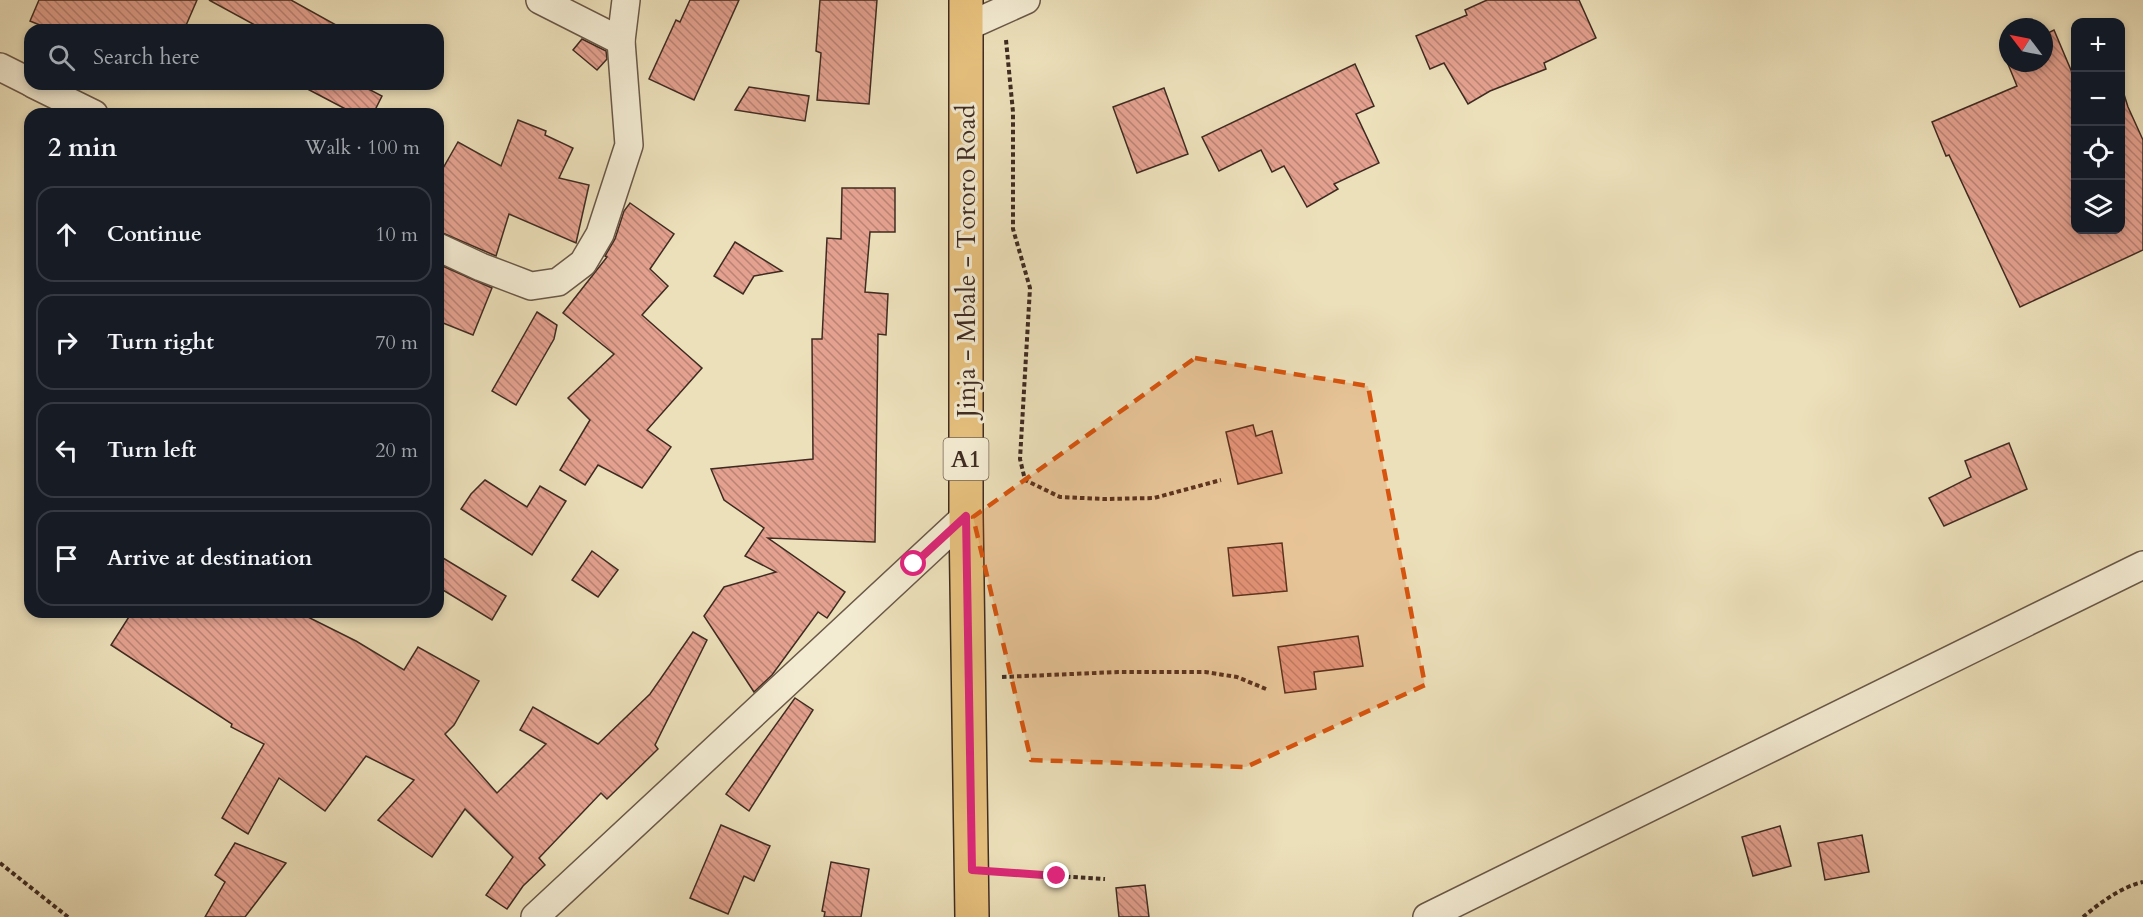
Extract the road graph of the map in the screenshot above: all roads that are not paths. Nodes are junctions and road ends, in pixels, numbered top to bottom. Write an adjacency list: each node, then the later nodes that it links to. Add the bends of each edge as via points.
1 (540, 0): 5 (street)
2 (626, 0): 5 (street)
3 (1014, 5): 4 (street)
4 (966, 13): 11 (main road, Jinja - Mbale - Tororo Road / A1)
5 (621, 42): 10 (street, via 629,145 600,234 583,263 558,282 531,286)
6 (0, 67): 7 (street)
7 (24, 79)
8 (46, 90): 9 (street)
9 (82, 108)
10 (444, 250)
11 (966, 516): 13 (street); 14 (main road, Jinja - Mbale - Tororo Road / A1)
12 (2143, 566): 15 (street)
13 (535, 917)
14 (972, 917)
15 (1427, 917)

